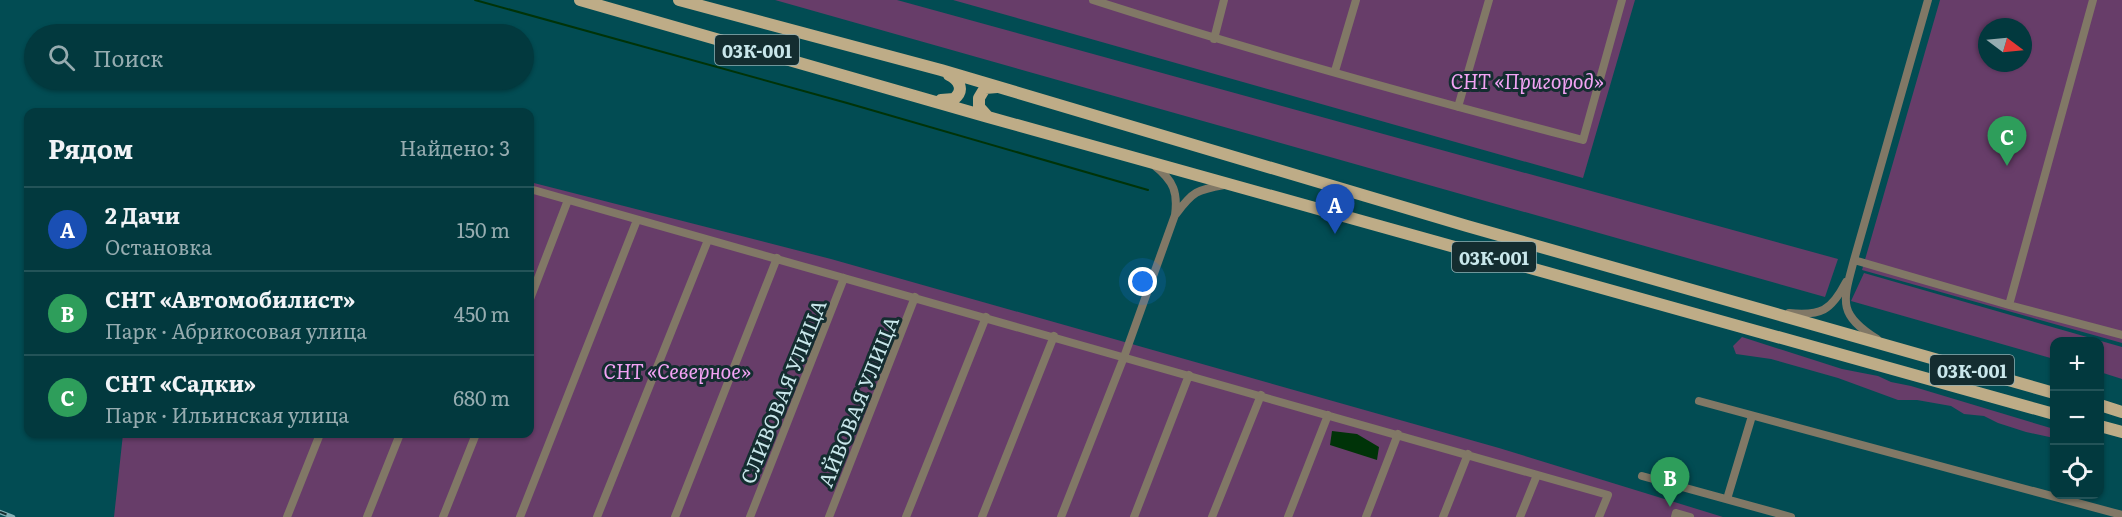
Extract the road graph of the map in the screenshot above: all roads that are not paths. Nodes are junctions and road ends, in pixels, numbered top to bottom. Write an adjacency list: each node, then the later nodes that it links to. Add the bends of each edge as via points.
1 (580, 0): 14 (main road, 03К-001)
2 (679, 0): 11 (main road, 03К-001)
3 (1093, 0): 10 (street)
4 (1224, 0): 10 (street)
5 (1356, 0): 12 (street)
6 (1489, 0): 15 (street)
7 (1622, 0): 15 (street, via 1583,140)
8 (1928, 0): 25 (street)
9 (2093, 0): 30 (street)
10 (1214, 39): 12 (street)
11 (941, 70): 13 (main road, 03К-001); 14 (main road, via 957,80 959,92 954,99)
12 (1335, 71): 15 (street)
13 (998, 87): 16 (main road, via 985,88 979,98 979,107); 31 (main road, 03К-001)
14 (933, 100): 16 (main road, 03К-001)
15 (1458, 107)
16 (988, 117): 17 (main road, 03К-001)
17 (1148, 161): 18 (main road, 03К-001); 21 (street, via 1174,186)
18 (1230, 184): 21 (street, via 1200,189); 43 (main road, 03К-001)
19 (534, 190): 20 (street)
20 (568, 200): 22 (street); 28 (street)
21 (1175, 215): 36 (street)
22 (637, 220): 23 (street); 61 (street)
23 (708, 240): 24 (street); 62 (street)
24 (777, 258): 27 (street); 63 (street)
25 (1854, 260): 26 (street); 30 (street)
26 (1850, 276): 31 (street, via 1839,296 1824,311); 35 (street, via 1845,299 1849,316)
27 (844, 278): 29 (street); 64 (street, СЛИВОВАЯ УЛИЦА)
28 (534, 288)
29 (915, 297): 32 (street); 65 (street, АЙВОВАЯ УЛИЦА)
30 (2009, 305): 34 (street)
31 (1768, 312): 35 (main road, 03К-001)
32 (986, 317): 33 (street); 66 (street)
33 (1053, 336): 36 (street); 67 (street)
34 (2122, 336)
35 (1890, 347): 38 (main road, 03К-001)
36 (1124, 357): 37 (street); 68 (street)
37 (1190, 375): 39 (street); 69 (street)
38 (2050, 392)
39 (1260, 395): 44 (street); 70 (street)
40 (1699, 401): 45 (street)
41 (2104, 406): 42 (main road)
42 (2122, 412)
43 (2050, 413)
44 (1328, 415): 48 (street); 71 (street)
45 (1752, 417): 55 (street); 57 (street)
46 (2104, 427): 47 (main road)
47 (2122, 432)
48 (1398, 434): 52 (street); 72 (street)
49 (318, 438): 58 (street)
50 (398, 438): 59 (street)
51 (474, 438): 60 (street)
52 (1468, 454): 53 (street); 73 (street)
53 (1537, 475): 74 (street); 75 (street, via 1608,495)
54 (1642, 476): 55 (street)
55 (1727, 499): 77 (street)
56 (1676, 515): 76 (street)
57 (2122, 515)
58 (287, 517)
59 (367, 517)
60 (443, 517)
61 (520, 517)
62 (597, 517)
63 (675, 517)
64 (750, 517)
65 (829, 517)
66 (906, 517)
67 (982, 517)
68 (1061, 517)
69 (1134, 517)
70 (1212, 517)
71 (1288, 517)
72 (1366, 517)
73 (1443, 517)
74 (1520, 517)
75 (1599, 517)
76 (1690, 517)
77 (1791, 517)

